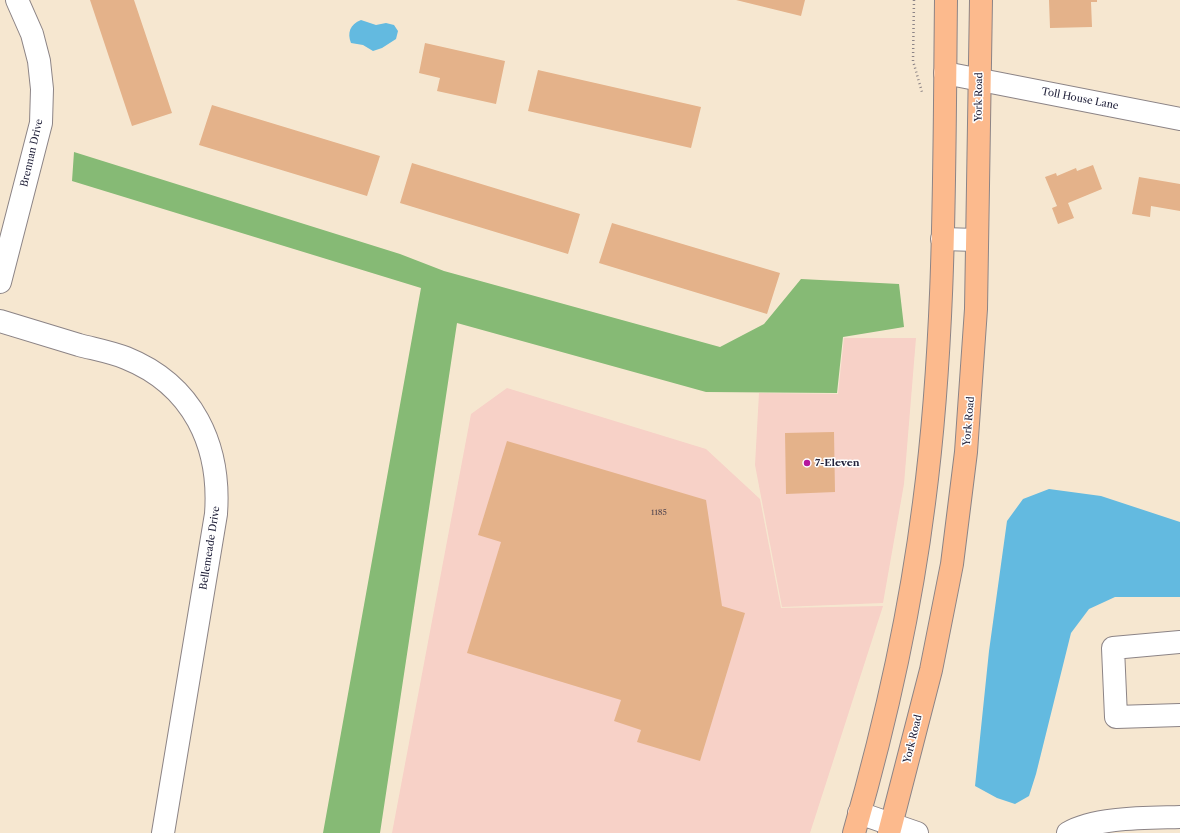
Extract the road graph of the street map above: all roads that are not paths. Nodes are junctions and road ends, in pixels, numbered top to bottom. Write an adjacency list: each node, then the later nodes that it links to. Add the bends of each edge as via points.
1 (17, 0): 9 (street, Brennan Drive, via 32,34 39,61 42,89 41,123)
2 (946, 0): 4 (highway)
3 (981, 0): 5 (highway, York Road)
4 (945, 73): 5 (street, Toll House Lane); 7 (highway)
5 (979, 80): 6 (street, Toll House Lane); 8 (highway, York Road)
6 (1180, 119)
7 (942, 239): 8 (street); 14 (highway, via 935,404 924,502 898,657)
8 (977, 240): 15 (highway, York Road, via 970,408 952,564 931,670)
9 (0, 282)
10 (0, 321): 16 (street, Bellemeade Drive, via 125,357 151,370 174,388 193,411 204,430 211,451 217,494 216,514)
11 (1180, 642): 12 (street, via 1113,648 1116,717)
12 (1180, 715)
13 (1180, 817): 18 (street, via 1130,819 1078,827)
14 (856, 823): 15 (street)
15 (890, 829): 17 (street)
16 (163, 833)
17 (917, 833)
18 (1068, 833)

